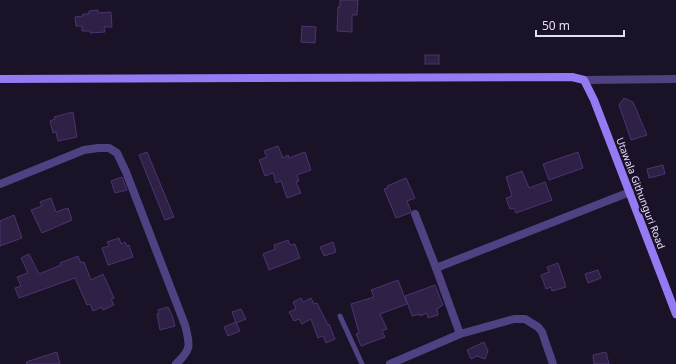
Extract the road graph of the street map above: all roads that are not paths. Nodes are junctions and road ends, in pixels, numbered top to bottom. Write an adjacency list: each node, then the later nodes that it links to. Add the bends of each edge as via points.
1 (0, 79): 2 (street, via 572,77)
2 (584, 80): 3 (street); 5 (street, Utawala Githunguri Road)
3 (676, 80)
4 (0, 184): 11 (street, via 84,150 108,148 116,153 126,172 186,325 190,345)
5 (630, 192): 7 (street); 8 (street, Utawala Githunguri Road)
6 (415, 214): 7 (street)
7 (436, 268): 10 (street)
8 (676, 314)
9 (340, 316): 12 (lane)
10 (460, 334): 13 (street); 14 (street, via 514,319 525,320 542,332)
11 (176, 364)
12 (362, 364)
13 (390, 364)
14 (553, 364)

